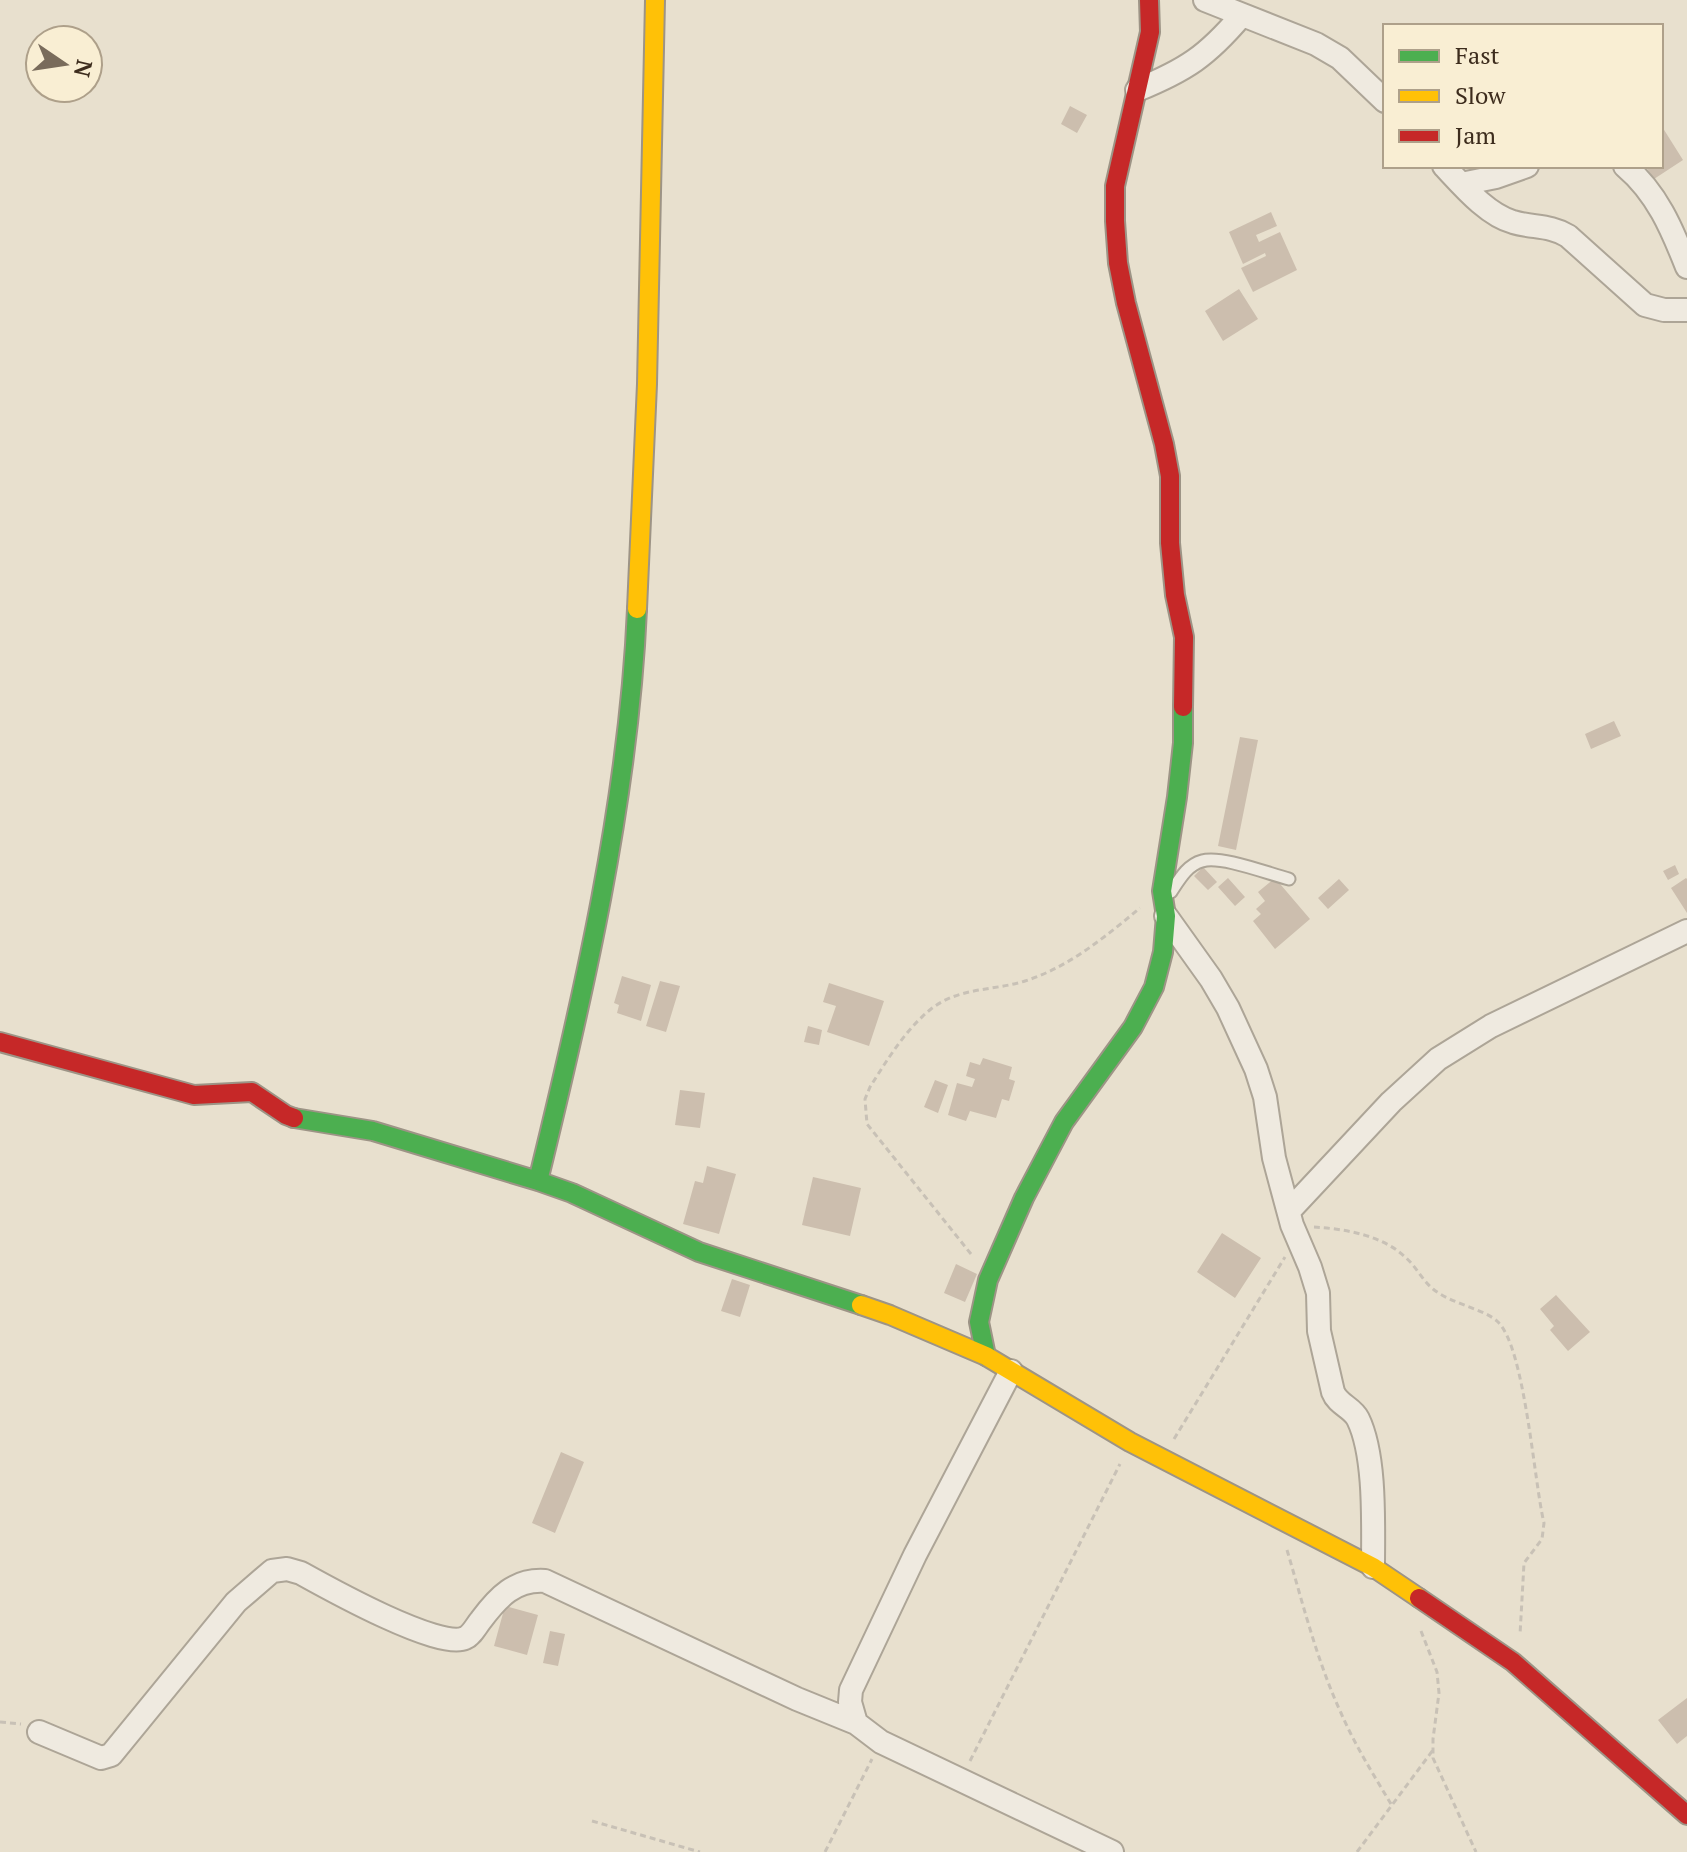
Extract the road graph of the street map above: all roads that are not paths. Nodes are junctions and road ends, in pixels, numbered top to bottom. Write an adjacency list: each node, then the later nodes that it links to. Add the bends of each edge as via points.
1 (655, 0): 17 (street, via 634,682 573,1039)
2 (1149, 0): 5 (street, via 1150,32)
3 (1205, 0): 4 (street)
4 (1241, 16): 5 (street, via 1203,57); 6 (street, via 1328,51)
5 (1137, 90): 14 (street, via 1115,186 1118,263 1170,476 1170,543 1184,637 1183,743)
6 (1383, 99)
7 (1446, 168): 10 (street)
8 (1521, 168): 10 (street)
9 (1627, 168): 11 (street, via 1657,200)
10 (1461, 184): 12 (street, via 1506,220 1568,236 1645,305)
11 (1687, 267)
12 (1687, 310)
13 (1289, 879): 14 (lane, via 1203,860 1186,871)
14 (1164, 903): 18 (street, via 1228,1008 1256,1069); 19 (street, via 1163,952 1154,987 1133,1027 1064,1122 988,1280 979,1322)
15 (1687, 931): 18 (street, via 1491,1026 1438,1059 1391,1102)
16 (0, 1042): 17 (street, via 194,1095 252,1092 302,1120 373,1131)
17 (538, 1181): 19 (street, via 699,1252 890,1315)
18 (1293, 1225): 21 (street, via 1318,1293 1319,1331 1333,1392 1356,1414 1366,1445)
19 (986, 1356): 20 (street)
20 (1011, 1371): 21 (street, via 1130,1442); 22 (street, via 855,1680 850,1702)
21 (1373, 1567): 24 (street, via 1513,1662)
22 (856, 1723): 23 (street, via 545,1581 519,1584 496,1599 469,1636 456,1640 422,1632 287,1569 272,1571 236,1602 111,1755 101,1758); 25 (street, via 881,1742)
23 (39, 1732)
24 (1687, 1815)
25 (1112, 1852)

